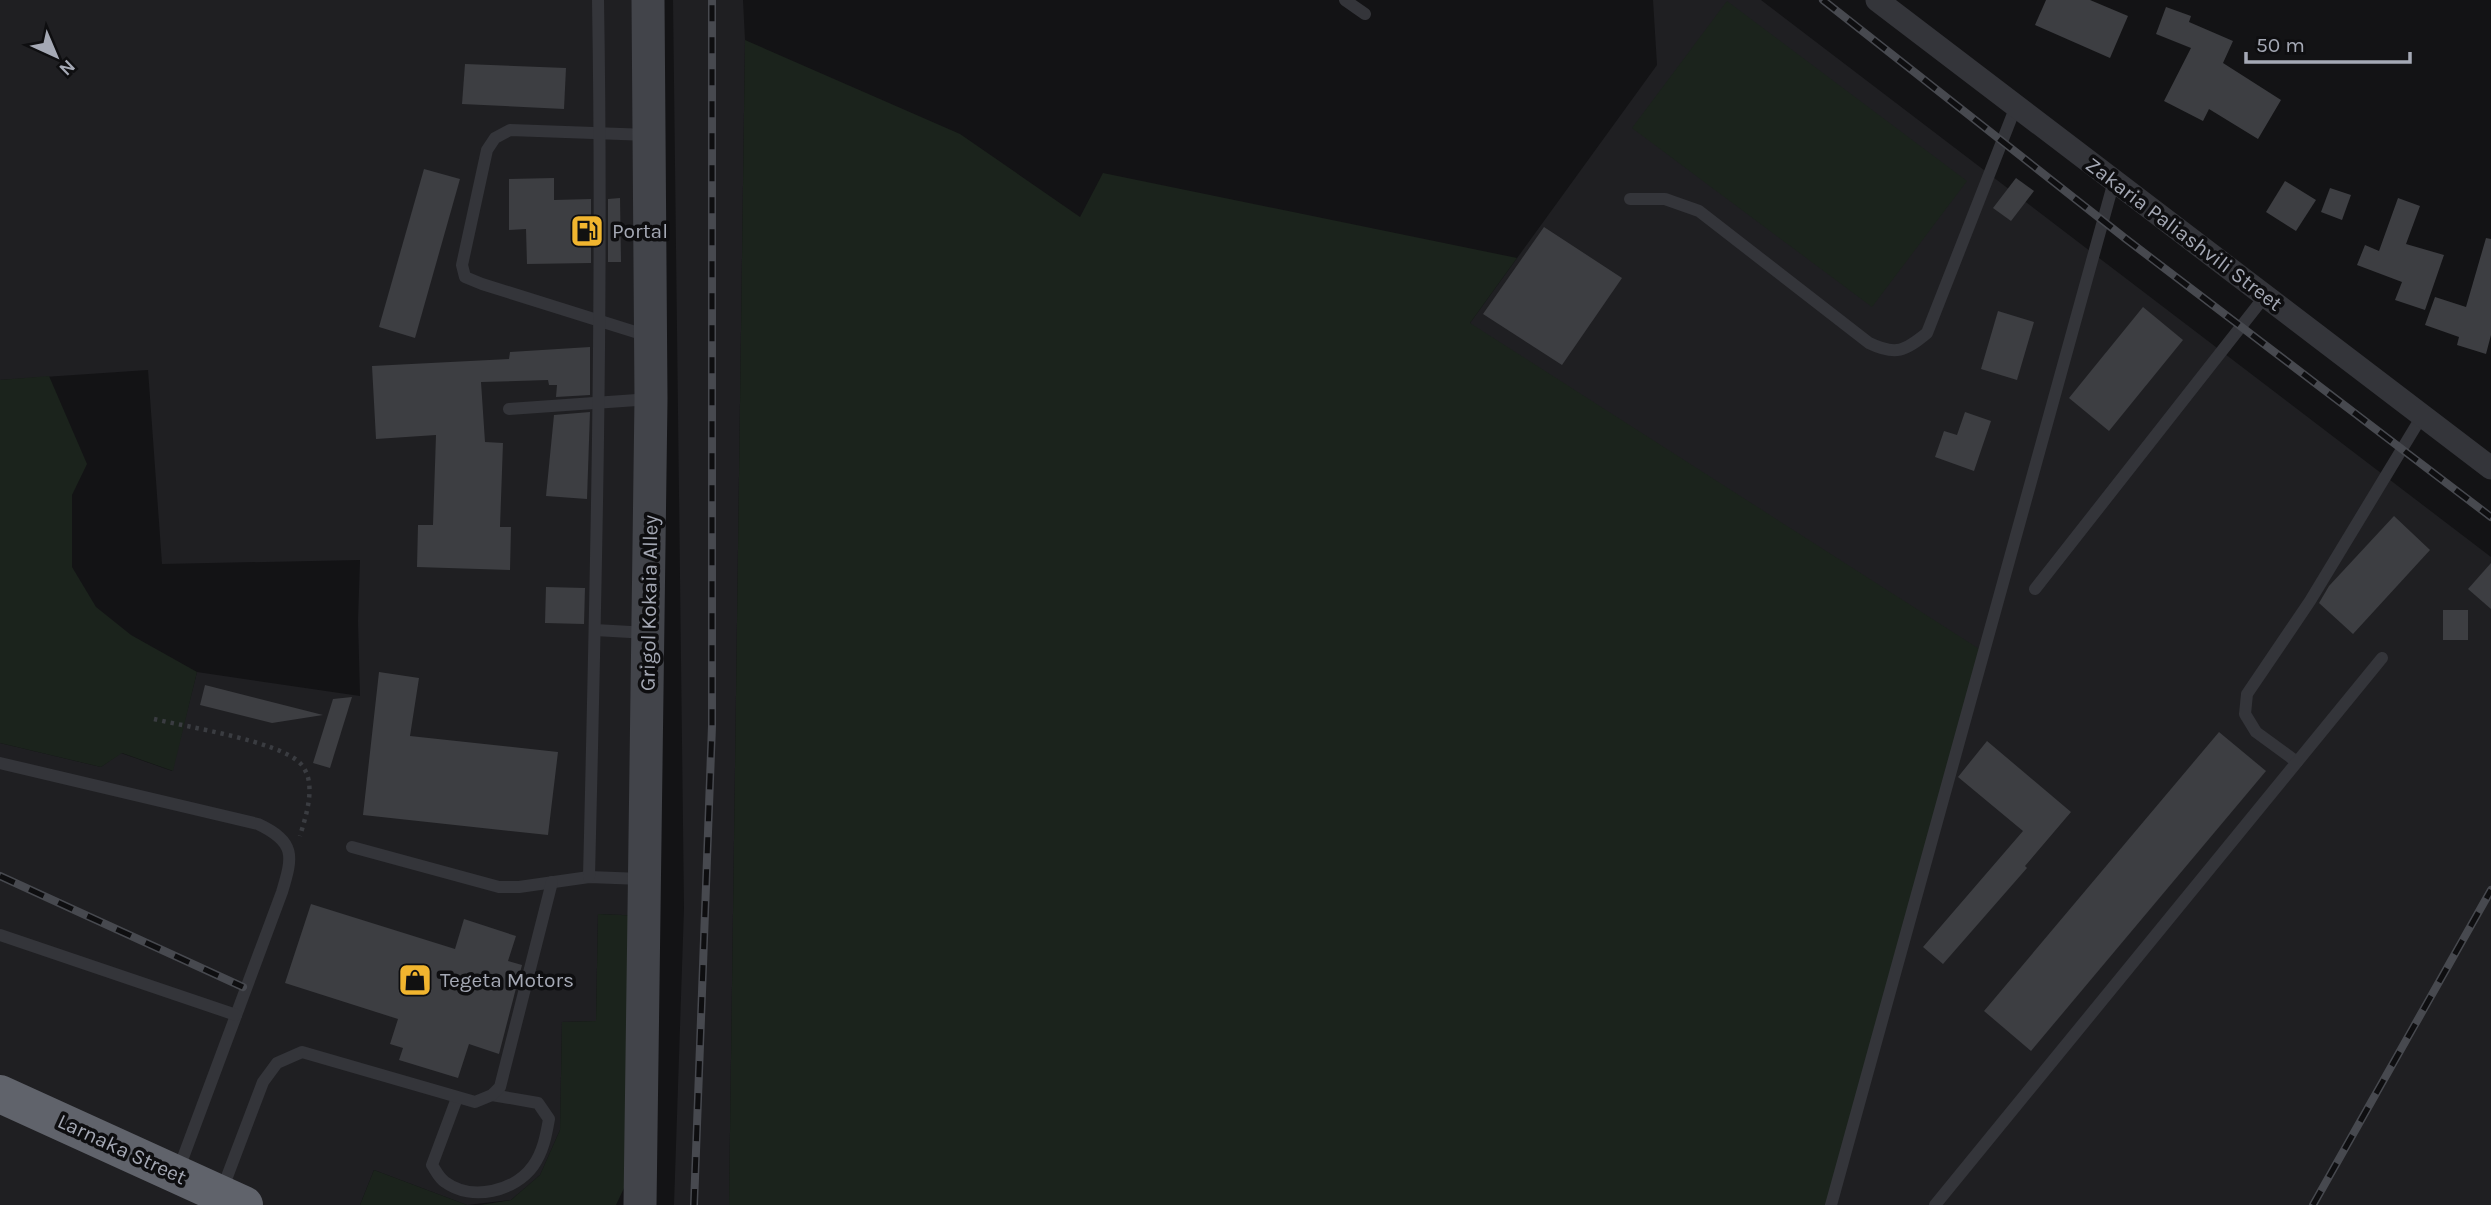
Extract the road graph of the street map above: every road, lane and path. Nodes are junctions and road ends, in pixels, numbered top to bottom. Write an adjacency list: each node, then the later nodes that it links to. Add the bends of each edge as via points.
1 (598, 0): 7 (lane)
2 (648, 0): 8 (main road, Grigol Kokaia Alley)
3 (1345, 0): 5 (lane)
4 (1877, 0): 6 (street, Zakaria Paliashvili Street)
5 (1365, 14)
6 (2016, 106): 9 (street, Zakaria Paliashvili Street); 10 (lane, via 1927,333 1910,347 1888,352 1869,343 1699,211 1665,200)
7 (601, 132): 8 (lane); 12 (lane); 12 (lane, via 510,130 495,138 487,150 462,265 465,276 482,284)
8 (650, 135): 13 (main road, Grigol Kokaia Alley)
9 (2114, 181): 11 (street, Zakaria Paliashvili Street); 41 (lane)
10 (1630, 199)
11 (2264, 296): 17 (street, Zakaria Paliashvili Street); 19 (lane)
12 (599, 322): 13 (lane); 15 (lane)
13 (651, 337): 14 (main road, Grigol Kokaia Alley)
14 (651, 399): 15 (lane); 21 (main road, Grigol Kokaia Alley)
15 (599, 401): 16 (lane); 20 (lane)
16 (509, 410)
17 (2422, 416): 18 (street, Zakaria Paliashvili Street); 24 (lane, via 2310,601 2247,694 2245,714 2256,732)
18 (2491, 468)
19 (2035, 589)
20 (595, 630): 21 (lane); 28 (lane)
21 (648, 633): 29 (main road, Grigol Kokaia Alley)
22 (2382, 659): 24 (lane)
23 (154, 719): 27 (path, via 274,747 300,764 309,785 308,810)
24 (2297, 762): 42 (lane)
25 (0, 763): 27 (lane, via 258,824 280,839)
26 (352, 847): 30 (lane, via 499,887)
27 (291, 864): 32 (lane)
28 (589, 877): 29 (lane); 30 (lane)
29 (646, 879): 36 (main road, Grigol Kokaia Alley)
30 (552, 882): 34 (lane, via 500,1087)
31 (0, 936): 32 (lane)
32 (236, 1015): 37 (lane)
33 (0, 1094): 37 (highway, Larnaka Street)
34 (492, 1095): 35 (lane, via 475,1102); 35 (lane, via 538,1103 549,1119 541,1154 532,1169 498,1191 470,1192 446,1183 432,1165)
35 (457, 1098): 38 (lane, via 302,1052 277,1062 263,1082)
36 (642, 1150): 39 (main road); 40 (main road, Grigol Kokaia Alley)
37 (177, 1174): 38 (highway, Larnaka Street)
38 (232, 1200)
39 (616, 1205)
40 (640, 1205)
41 (1831, 1205)
42 (1935, 1205)

